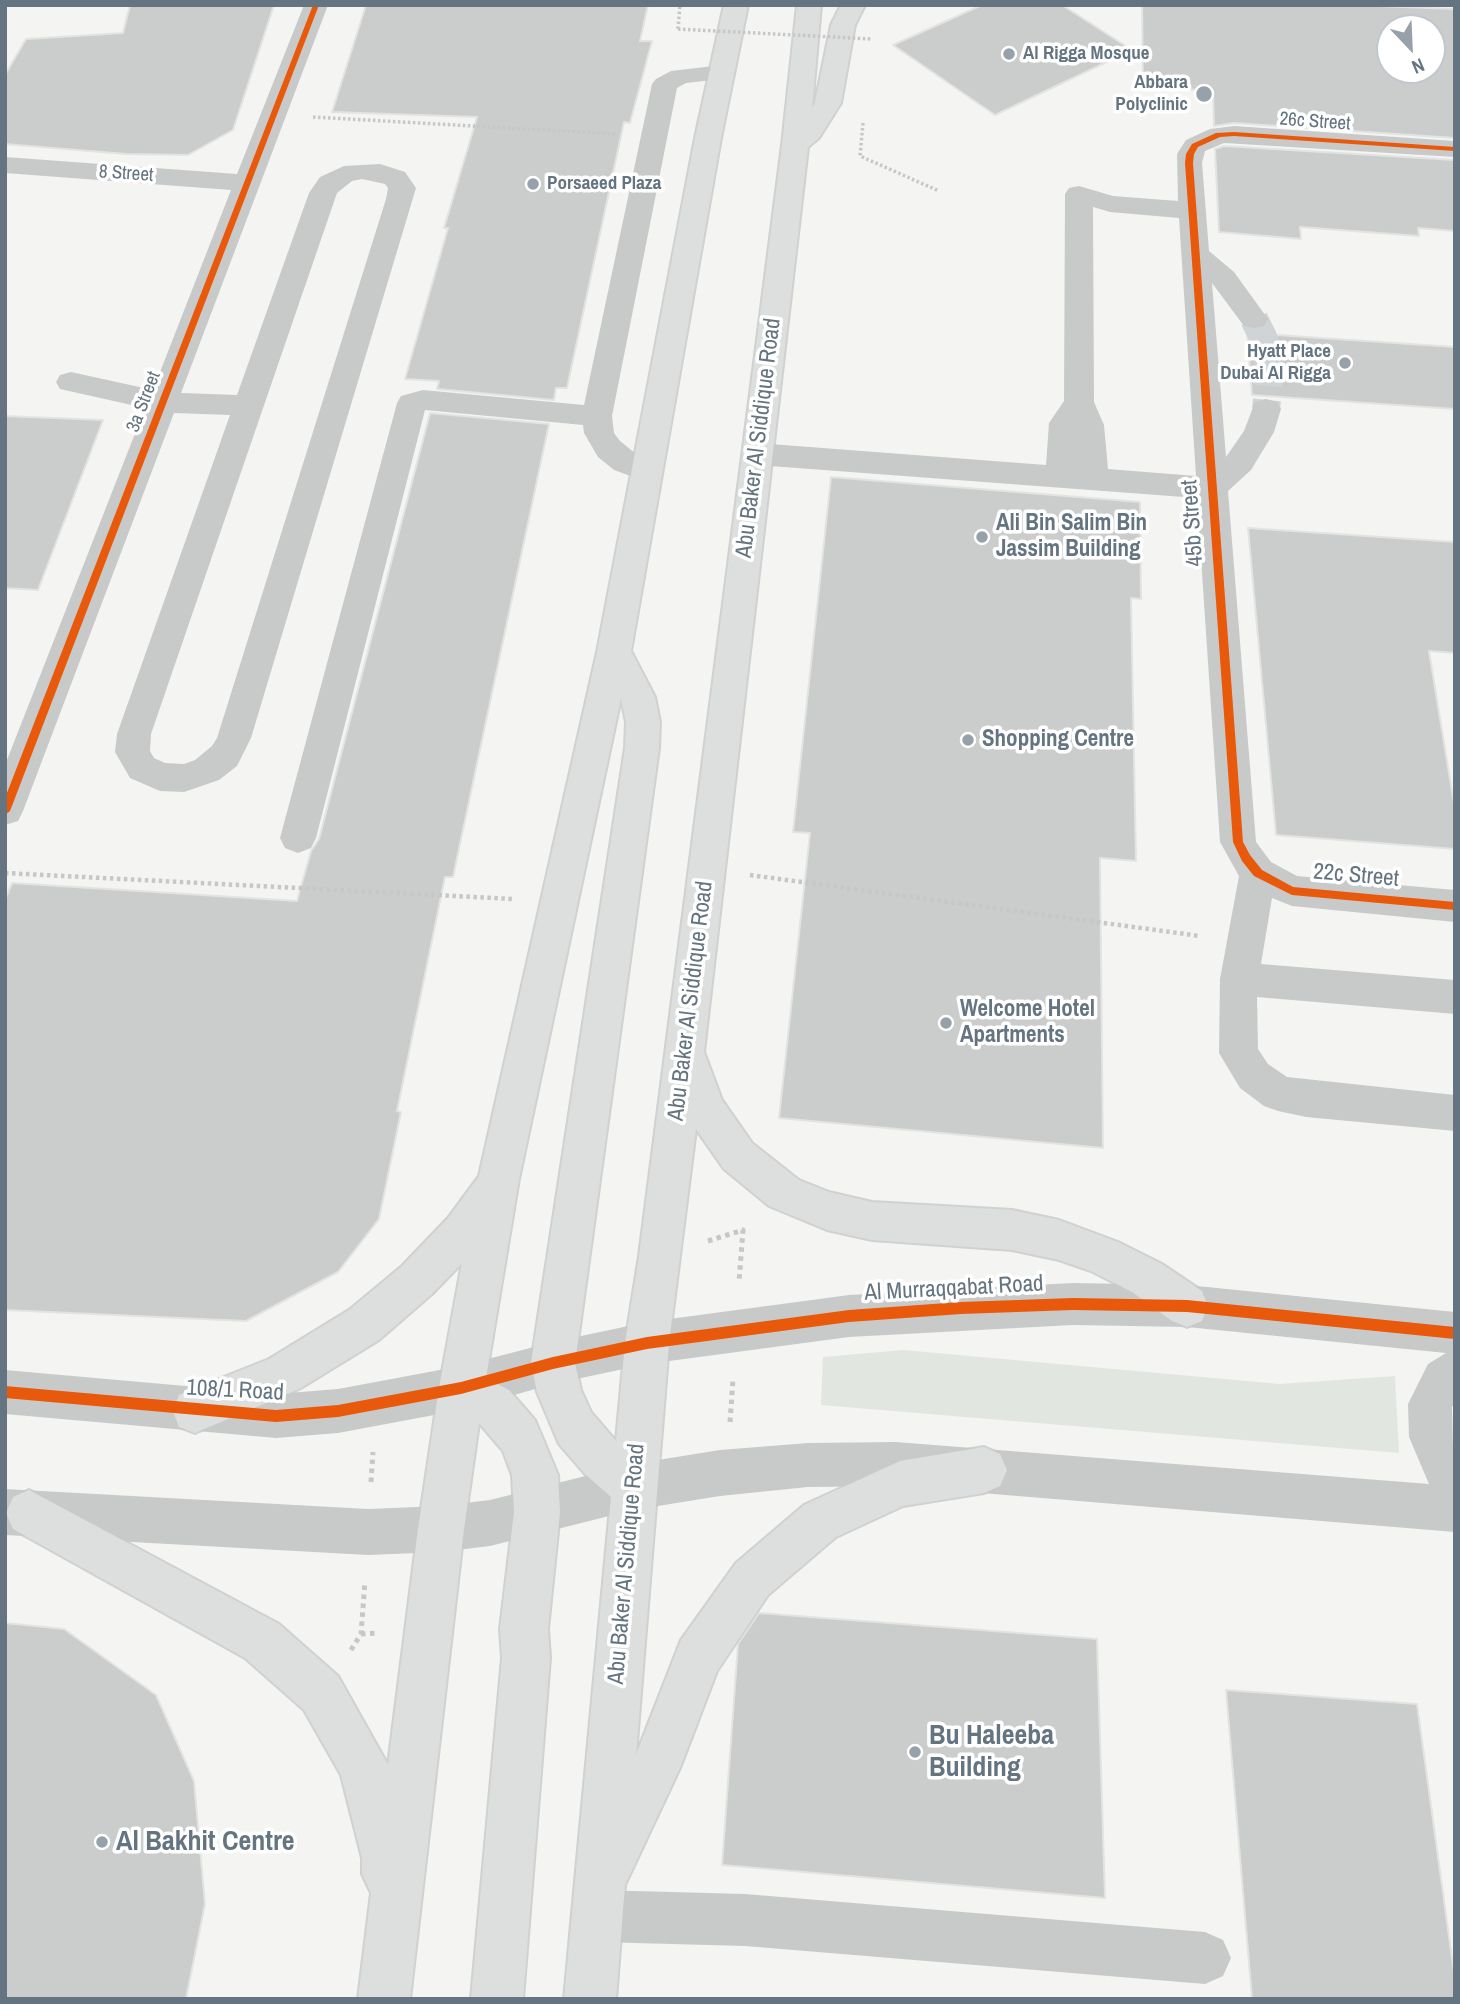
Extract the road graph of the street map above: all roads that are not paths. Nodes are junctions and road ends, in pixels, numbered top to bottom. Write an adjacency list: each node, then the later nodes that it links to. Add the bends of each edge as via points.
1 (316, 5): 11 (street, 3a Street)
2 (717, 5): 6 (main road)
3 (736, 5): 6 (main road)
4 (809, 5): 7 (main road, Abu Baker Al Siddique Road)
5 (853, 5): 7 (main road, via 844,25 828,103 810,132)
6 (723, 67): 20 (street, via 680,76 665,85); 22 (main road)
7 (795, 145): 21 (main road, Abu Baker Al Siddique Road)
8 (1455, 149): 9 (street, 26c Street, via 1234,134 1205,139 1195,146)
9 (1189, 163): 12 (street, 45b Street)
10 (5, 165): 11 (street, 8 Street)
11 (247, 183): 17 (street, 3a Street)
12 (1192, 204): 13 (street, 45b Street); 16 (street, via 1110,204 1079,194)
13 (1195, 253): 14 (street, via 1224,278); 25 (street, 45b Street)
14 (1254, 319)
15 (71, 382): 17 (street)
16 (1079, 401): 23 (street, via 1064,423); 24 (street, via 1089,425)
17 (163, 402): 18 (street); 27 (street, 3a Street)
18 (249, 406): 18 (street, via 323,193 344,174 380,172 395,178 402,188 400,199 234,738 225,756 207,771 184,778 160,777 142,768 132,752 134,734)
19 (1266, 409): 25 (street, via 1259,432 1240,461)
20 (597, 416): 22 (street, via 599,433 609,449); 28 (street, via 423,400 412,403)
21 (757, 454): 23 (street); 33 (main road, Abu Baker Al Siddique Road)
22 (648, 471): 26 (main road)
23 (1061, 477): 24 (street)
24 (1093, 479): 25 (street)
25 (1212, 488): 29 (street, 45b Street, via 1238,842)
26 (614, 652): 35 (main road); 39 (main road, via 638,697 642,748)
27 (6, 808)
28 (298, 838)
29 (1258, 873): 30 (street, 22c Street, via 1302,892); 31 (street)
30 (1455, 906)
31 (1242, 960): 32 (street); 34 (street, via 1239,1053 1254,1076 1278,1093 1306,1100)
32 (1455, 997)
33 (685, 1051): 36 (main road, via 705,1109 738,1156 785,1193 827,1211 872,1221 1013,1230 1059,1240 1147,1278); 38 (main road, Abu Baker Al Siddique Road)
34 (1455, 1114)
35 (499, 1179): 41 (main road); 43 (main road, via 463,1231 417,1280 364,1325 284,1374)
36 (1186, 1306): 37 (street, Al Murraqqabat Road); 38 (street, Al Murraqqabat Road, via 961,1308 849,1316)
37 (1455, 1333)
38 (647, 1343): 39 (street, Al Murraqqabat Road); 46 (main road, Abu Baker Al Siddique Road)
39 (553, 1363): 41 (street, Al Murraqqabat Road); 46 (main road, via 559,1392 575,1428)
40 (1455, 1371): 45 (street, via 1443,1379 1430,1404 1431,1437 1445,1469)
41 (461, 1388): 43 (street, 108/1 Road, via 338,1411 276,1416); 48 (main road, via 493,1406 519,1436 535,1475); 50 (main road)
42 (5, 1392): 43 (street, 108/1 Road)
43 (195, 1410)
44 (984, 1470): 46 (street, via 808,1465); 47 (street); 51 (main road, via 900,1484 820,1521 752,1579 698,1657)
45 (1455, 1479)
46 (633, 1487): 48 (street); 51 (main road, Abu Baker Al Siddique Road)
47 (1455, 1509)
48 (537, 1512): 50 (street); 54 (main road)
49 (17, 1513): 50 (street, via 368,1532); 53 (main road, via 262,1641 321,1693 365,1767 387,1858)
50 (441, 1529): 53 (main road)
51 (597, 1905): 52 (street); 55 (main road, Abu Baker Al Siddique Road)
52 (1205, 1958)
53 (386, 1982)
54 (497, 1999)
55 (590, 1999)

